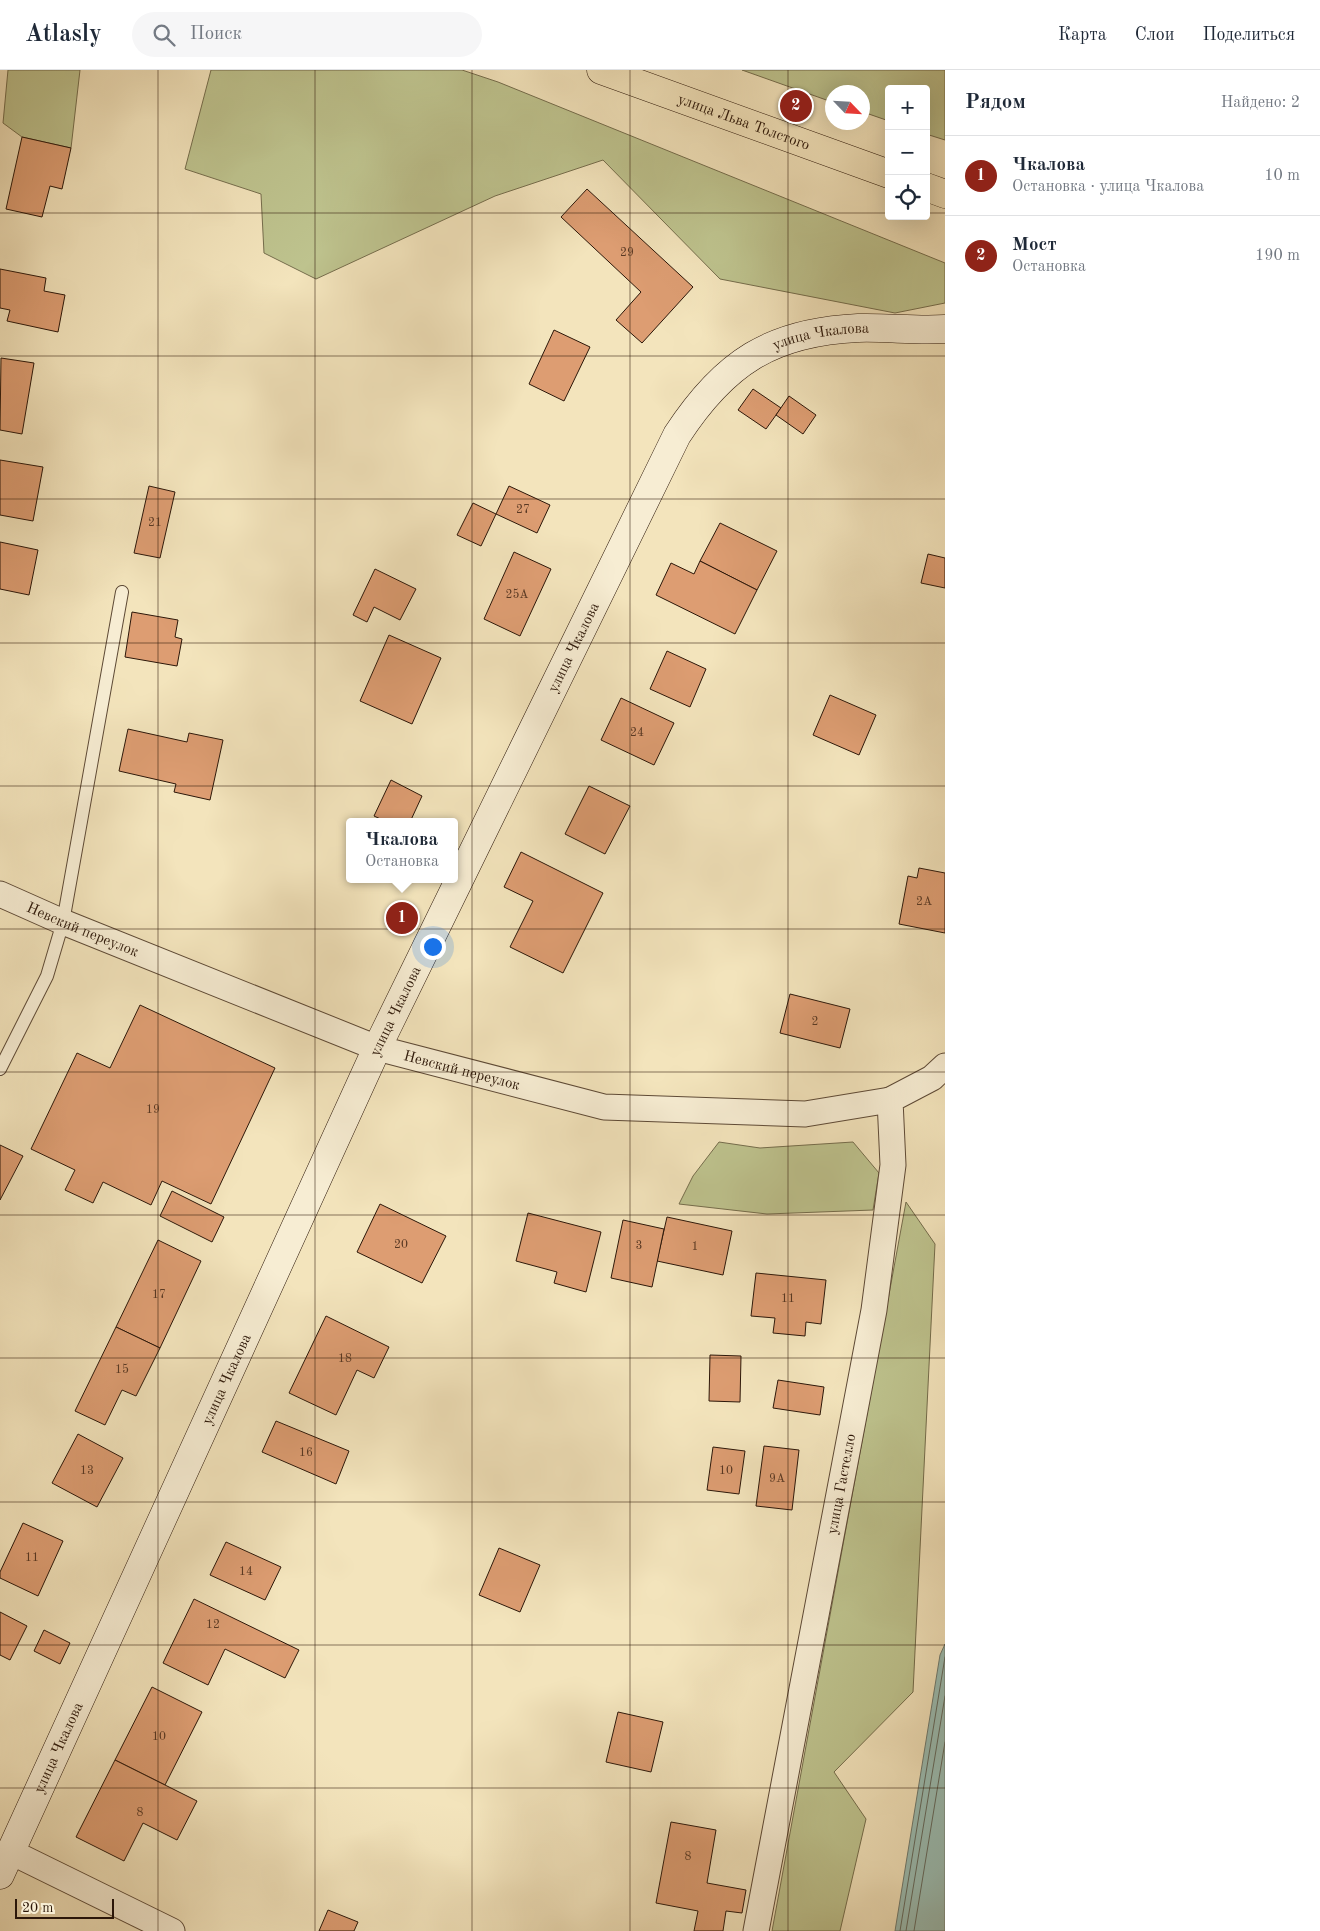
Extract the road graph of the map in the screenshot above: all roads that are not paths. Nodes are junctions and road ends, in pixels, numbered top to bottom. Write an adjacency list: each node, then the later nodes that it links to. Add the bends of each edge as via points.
1 (601, 70): 2 (main road, улица Льва Толстого)
2 (885, 173)
3 (930, 188): 4 (main road)
4 (945, 194)
5 (945, 329): 7 (street, улица Чкалова, via 859,328 803,334 756,354 715,385 697,406 662,464)
6 (122, 592): 10 (lane)
7 (458, 882)
8 (458, 883): 11 (street, улица Чкалова)
9 (0, 894): 10 (street, Невский переулок)
10 (63, 922): 11 (street, Невский переулок); 13 (lane, via 47,976)
11 (377, 1048): 14 (street, Невский переулок, via 604,1107 805,1114); 15 (street, улица Чкалова)
12 (945, 1066): 14 (street, via 932,1078)
13 (0, 1069)
14 (890, 1100): 17 (street, улица Гастелло, via 893,1165 874,1310)
15 (5, 1863): 16 (street)
16 (172, 1931)
17 (756, 1931)

